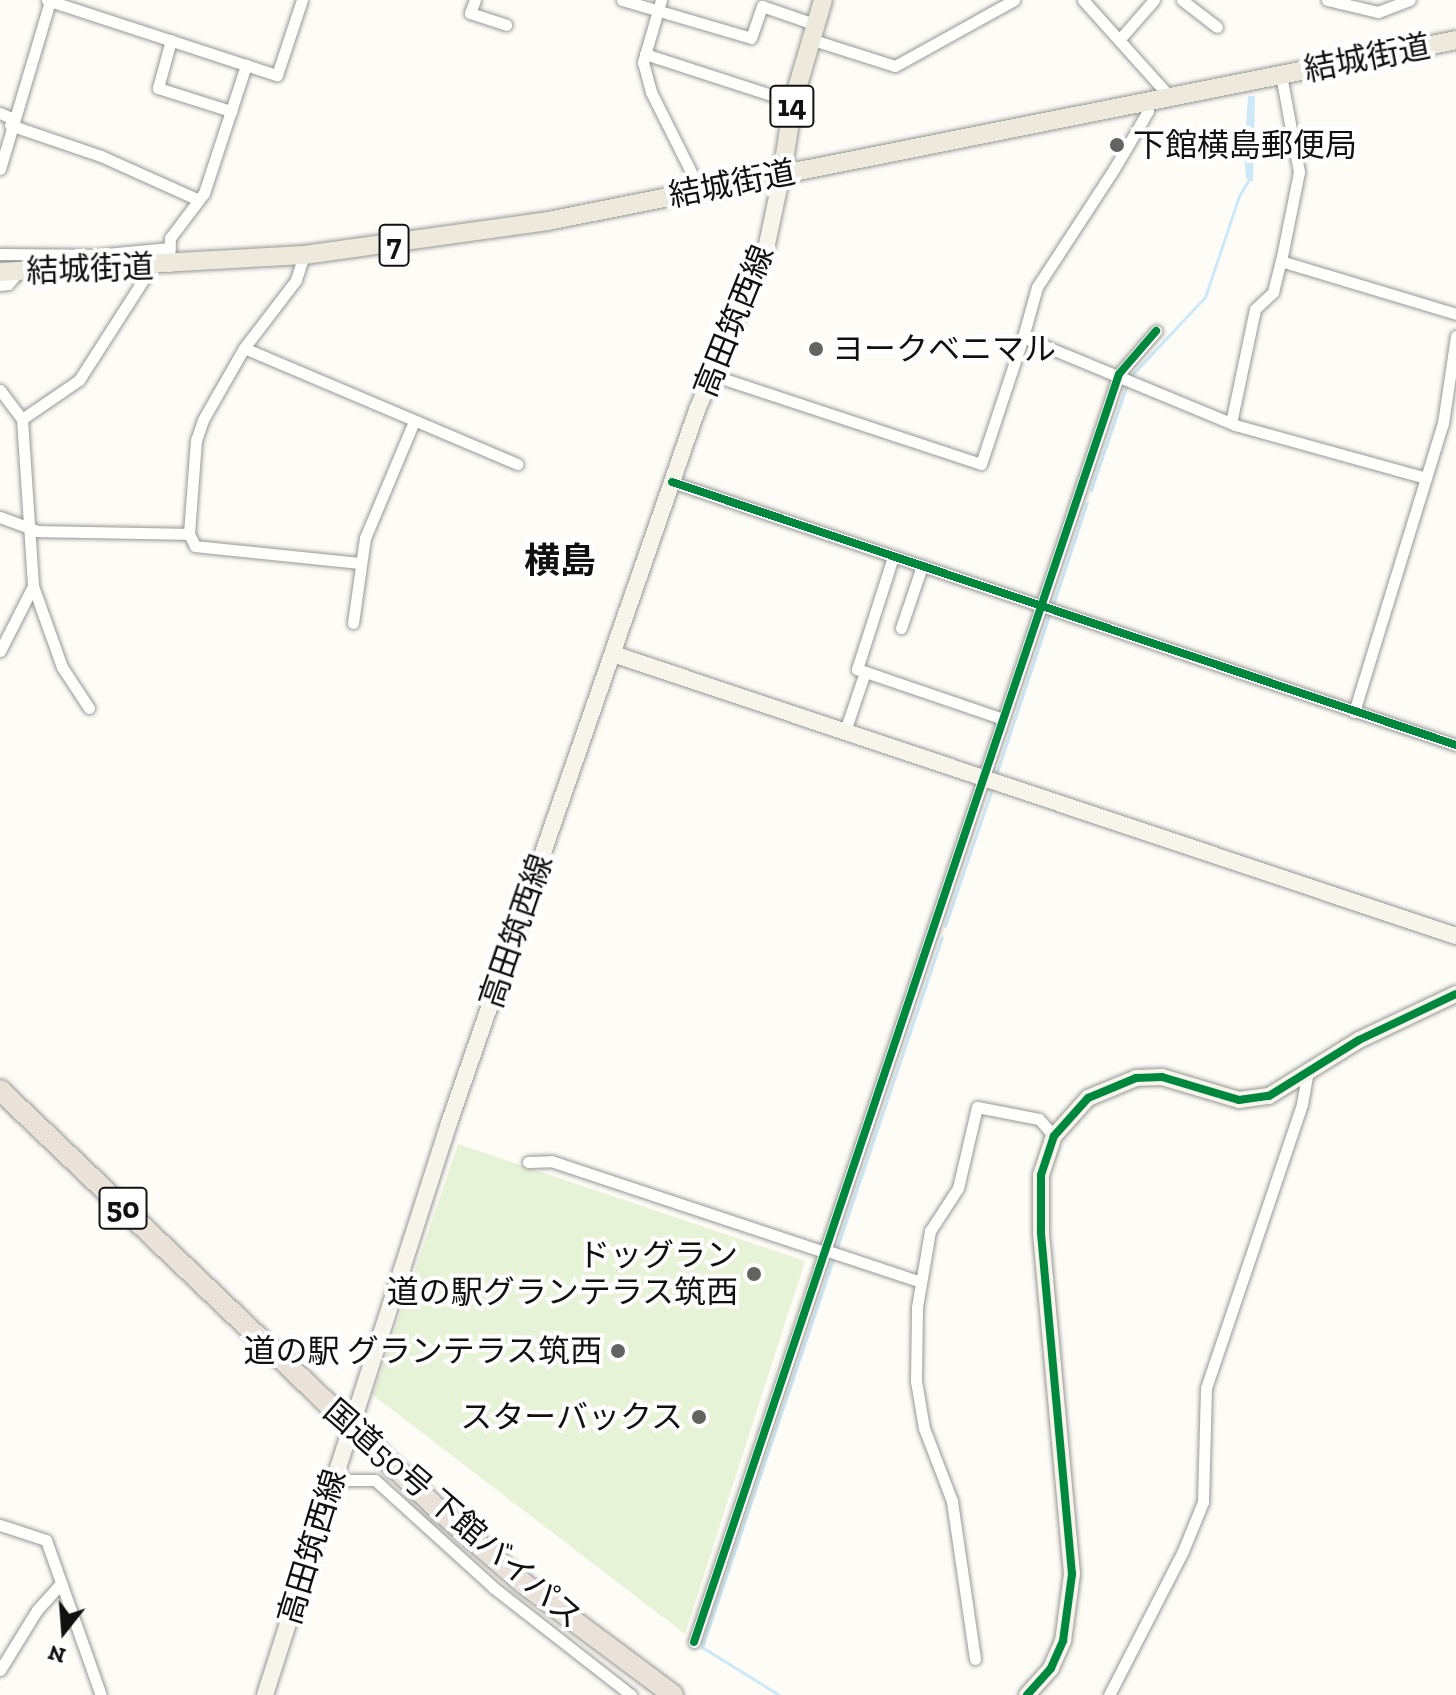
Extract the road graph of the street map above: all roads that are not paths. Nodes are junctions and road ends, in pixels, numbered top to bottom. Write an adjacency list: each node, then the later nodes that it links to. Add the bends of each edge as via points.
1 (48, 0): 17 (street); 27 (street)
2 (302, 0): 21 (street, via 277,75)
3 (475, 0): 14 (street, via 470,13)
4 (622, 0): 13 (street)
5 (823, 0): 16 (main road, 14)
6 (1014, 0): 16 (street, via 895,66)
7 (1083, 0): 18 (street)
8 (1154, 0): 18 (street)
9 (1182, 0): 15 (street)
10 (1327, 0): 12 (street, 結城街道, via 1360,12 1378,12)
11 (1410, 0): 12 (street, 結城街道)
12 (1397, 2)
13 (659, 6): 16 (street, via 751,38 762,6); 20 (street)
14 (506, 25)
15 (1217, 27)
16 (812, 32): 24 (main road, 14)
17 (171, 40): 21 (street); 26 (street, via 158,88)
18 (1119, 40): 23 (street)
19 (1456, 40): 22 (main road, 結城街道 / 7)
20 (645, 54): 24 (street); 30 (street, via 651,92)
21 (246, 65): 26 (street)
22 (1281, 75): 23 (main road, 結城街道 / 7); 35 (street, via 1299,172)
23 (1171, 98): 25 (main road, 結城街道 / 7)
24 (793, 102): 29 (main road, 14)
25 (1146, 103): 29 (main road, 結城街道 / 7); 43 (street, via 1148,111 1114,169 1037,287)
26 (231, 111): 31 (street)
27 (7, 119): 28 (street); 31 (street)
28 (0, 169)
29 (782, 174): 30 (main road, 結城街道 / 7); 45 (street, 高田筑西線, via 766,249)
30 (700, 190): 33 (main road, 結城街道 / 7, via 548,221)
31 (199, 200): 34 (street, via 170,238)
32 (0, 254): 36 (street)
33 (304, 255): 34 (main road, 結城街道 / 7); 44 (street, via 296,280)
34 (169, 257): 36 (street); 37 (main road, 結城街道 / 7)
35 (1281, 261): 40 (street); 50 (street, via 1273,292 1255,309)
36 (96, 262): 37 (main road, 結城街道 / 7); 38 (main road, 結城街道 / 7)
37 (144, 267): 49 (street, via 145,277 79,380)
38 (9, 271): 39 (street, via 8,284)
39 (0, 285)
40 (1456, 314)
41 (1156, 331): 46 (street)
42 (1456, 336): 47 (street)
43 (1023, 337): 45 (street, via 981,464); 46 (street)
44 (244, 348): 51 (street); 57 (street, via 196,440)
45 (712, 375): 54 (street, 高田筑西線)
46 (1125, 376): 50 (street); 62 (street)
47 (1453, 386): 53 (street)
48 (0, 390): 49 (street)
49 (22, 419): 56 (street)
50 (1231, 423): 53 (street)
51 (413, 424): 52 (street); 59 (street, via 384,484)
52 (517, 464)
53 (1426, 478): 69 (street)
54 (672, 482): 58 (street); 66 (street, 高田筑西線)
55 (0, 517): 56 (street)
56 (28, 528): 57 (street); 61 (street)
57 (189, 534): 59 (street, via 195,546)
58 (893, 557): 60 (street); 67 (street, via 857,665)
59 (359, 563): 63 (street)
60 (922, 566): 62 (street); 64 (street)
61 (33, 586): 65 (street); 68 (street, via 62,667)
62 (1042, 606): 69 (street); 70 (street)
63 (353, 623)
64 (901, 628)
65 (0, 651)
66 (613, 654): 71 (street); 82 (street, 高田筑西線, via 449,1123)
67 (865, 672): 70 (street); 71 (street)
68 (89, 708)
69 (1354, 712): 72 (street)
70 (1003, 719): 73 (street)
71 (845, 731): 73 (street)
72 (1456, 745)
73 (990, 780): 74 (street); 80 (street)
74 (1456, 936)
75 (1456, 994): 76 (street, via 1359,1040)
76 (1307, 1075): 78 (street, via 1281,1091 1252,1099 1228,1098 1162,1077 1118,1082 1088,1098); 94 (street, via 1302,1104 1206,1388 1203,1502)
77 (0, 1090): 82 (highway, 国道50号 下館バイパス / 50)
78 (1054, 1136): 81 (street, via 1039,1119 977,1107 958,1188 930,1231); 93 (street, via 1041,1175 1041,1231 1072,1574 1063,1641 1051,1668)
79 (528, 1162): 80 (street, via 551,1161)
80 (830, 1252): 81 (street); 86 (street)
81 (921, 1282): 87 (street, via 916,1381 924,1428 952,1501)
82 (351, 1426): 83 (street, 高田筑西線); 92 (highway, 国道50号 下館バイパス / 50, via 523,1583)
83 (333, 1480): 90 (street, 高田筑西線); 91 (street, via 375,1480 494,1588)
84 (0, 1525): 85 (street, via 46,1540)
85 (61, 1583): 88 (street, via 37,1610); 89 (street)
86 (694, 1642)
87 (975, 1659)
88 (0, 1670)
89 (101, 1695)
90 (265, 1695)
91 (631, 1695)
92 (673, 1695)
93 (1027, 1695)
94 (1109, 1695)

